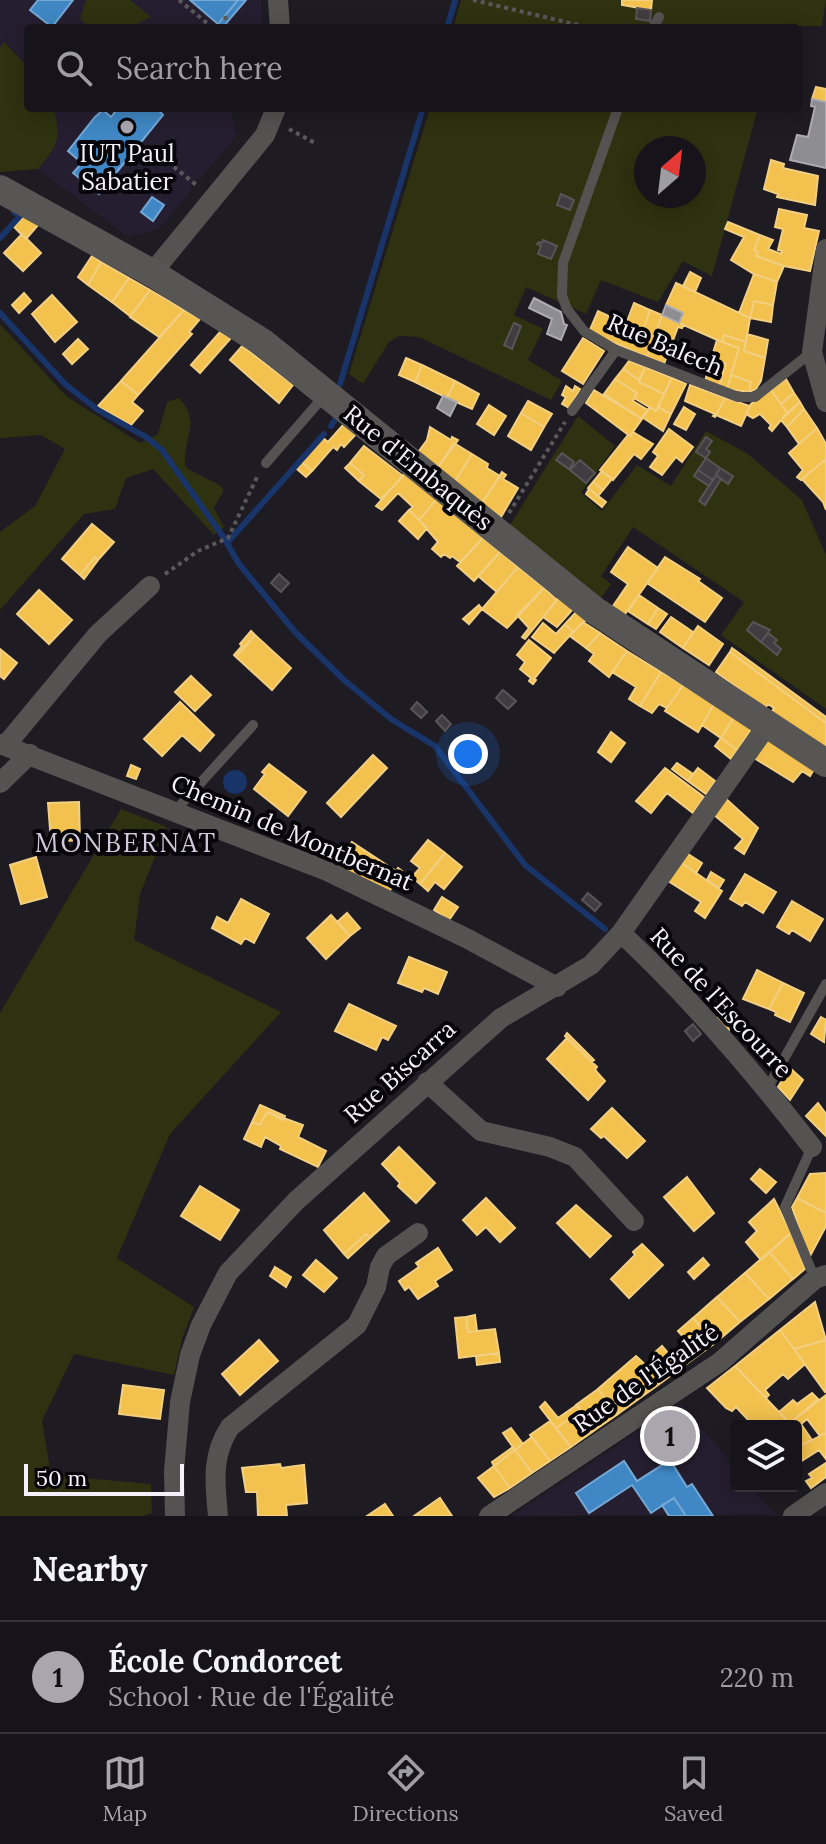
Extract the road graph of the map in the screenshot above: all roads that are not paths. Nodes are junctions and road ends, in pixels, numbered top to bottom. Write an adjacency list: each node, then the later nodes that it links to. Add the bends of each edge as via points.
1 (278, 0): 3 (street)
2 (659, 17): 4 (lane)
3 (280, 24)
4 (655, 24)
5 (274, 112): 9 (street, via 265,135)
6 (617, 112): 11 (lane, Rue Balech, via 560,278 575,322)
7 (0, 189): 9 (street, Rue d'Embaquès)
8 (826, 249): 10 (street)
9 (152, 273): 13 (street, Rue d'Embaquès, via 262,342)
10 (820, 333): 12 (street)
11 (616, 350): 12 (lane, Rue Balech, via 747,398); 15 (lane)
12 (812, 352): 14 (street)
13 (326, 394): 16 (lane); 18 (street, Rue d'Embaquès, via 594,610)
14 (826, 402)
15 (572, 411)
16 (266, 463)
17 (150, 586): 20 (street, via 98,634)
18 (768, 724): 22 (street, Rue d'Embaquès); 25 (street, Rue Biscarra)
19 (253, 725): 24 (lane)
20 (2, 745): 21 (street, Chemin de Montbernat)
21 (30, 754): 23 (street); 24 (street, Chemin de Montbernat)
22 (826, 763)
23 (0, 783)
24 (175, 811): 27 (street, Chemin de Montbernat, via 327,871)
25 (621, 933): 27 (street, Rue Biscarra, via 591,965); 29 (street, Rue de l'Escourre, via 679,989)
26 (826, 984): 29 (lane)
27 (557, 987): 28 (street, Rue Biscarra, via 501,1018)
28 (427, 1082): 31 (street, via 481,1131 575,1157); 35 (street, Rue Biscarra, via 296,1201 228,1273 190,1355 180,1402)
29 (767, 1089): 30 (street, Rue de l'Escourre)
30 (812, 1147): 33 (lane, via 785,1207)
31 (634, 1221)
32 (418, 1233): 36 (street, via 386,1256 357,1325 230,1427 216,1457)
33 (820, 1277): 37 (street, Rue de l'Égalité, via 720,1362)
34 (826, 1493): 38 (street)
35 (175, 1516)
36 (218, 1516)
37 (489, 1516)
38 (793, 1516)

